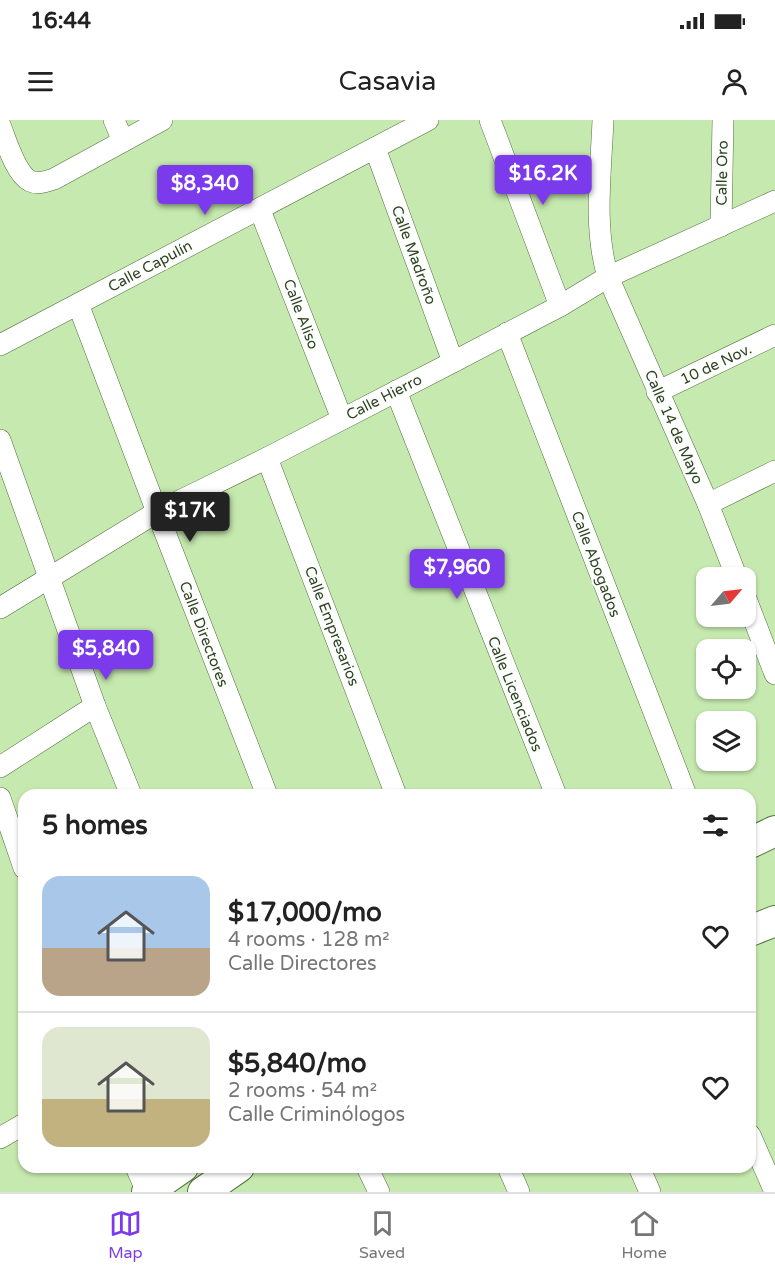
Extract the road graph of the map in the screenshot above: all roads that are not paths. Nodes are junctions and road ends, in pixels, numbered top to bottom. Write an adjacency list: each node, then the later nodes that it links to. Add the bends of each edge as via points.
1 (114, 120): 8 (street)
2 (162, 120): 8 (street)
3 (428, 120): 9 (street, Calle Capulín)
4 (490, 120): 15 (street)
5 (603, 120): 13 (street, Calle 14 de Mayo, via 600,228 601,255)
6 (723, 120): 12 (street, Calle Oro)
7 (0, 125): 8 (street, via 22,173 40,183)
8 (123, 141)
9 (375, 148): 11 (street, Calle Capulín); 19 (street, Calle Madroño)
10 (775, 201): 12 (street, Calle Hierro)
11 (260, 210): 14 (street, Calle Capulín); 22 (street, Calle Aliso)
12 (720, 226): 13 (street, Calle Hierro)
13 (608, 277): 15 (street, Calle Hierro); 21 (street, Calle 14 de Mayo)
14 (78, 304): 18 (street, Calle Capulín); 27 (street, Calle Directores)
15 (560, 306): 16 (street, Calle Hierro)
16 (507, 333): 19 (street, Calle Hierro); 39 (street, Calle Abogados)
17 (775, 335): 21 (street, 10 de Nov.)
18 (0, 345)
19 (453, 362): 20 (street, Calle Hierro)
20 (396, 391): 22 (street, Calle Hierro); 38 (street, Calle Licenciados)
21 (657, 392): 26 (street, Calle 14 de Mayo)
22 (342, 419): 24 (street, Calle Hierro)
23 (0, 440): 29 (street)
24 (267, 458): 27 (street, Calle Hierro); 37 (street, Calle Empresarios)
25 (775, 471): 26 (street)
26 (708, 504): 28 (street, Calle 14 de Mayo)
27 (157, 512): 29 (street, Calle Hierro); 36 (street, Calle Directores)
28 (733, 567)
29 (49, 578): 30 (street, Calle Hierro); 33 (street)
30 (0, 608)
31 (756, 625): 32 (street)
32 (775, 674)
33 (95, 706): 34 (street); 35 (street)
34 (0, 766)
35 (129, 789)
36 (265, 789)
37 (394, 789)
38 (550, 789)
39 (684, 789)
40 (0, 798): 43 (street)
41 (775, 831): 42 (street)
42 (756, 840)
43 (18, 850)
44 (775, 921): 45 (street)
45 (756, 929)
46 (18, 1128): 47 (street)
47 (0, 1138)
48 (756, 1149): 60 (street)
49 (139, 1173): 55 (street)
50 (174, 1173): 55 (street)
51 (230, 1173): 56 (street)
52 (371, 1173): 57 (street)
53 (511, 1173): 58 (street)
54 (642, 1173): 59 (street)
55 (147, 1192)
56 (203, 1192)
57 (379, 1192)
58 (519, 1192)
59 (650, 1192)
60 (775, 1192)

